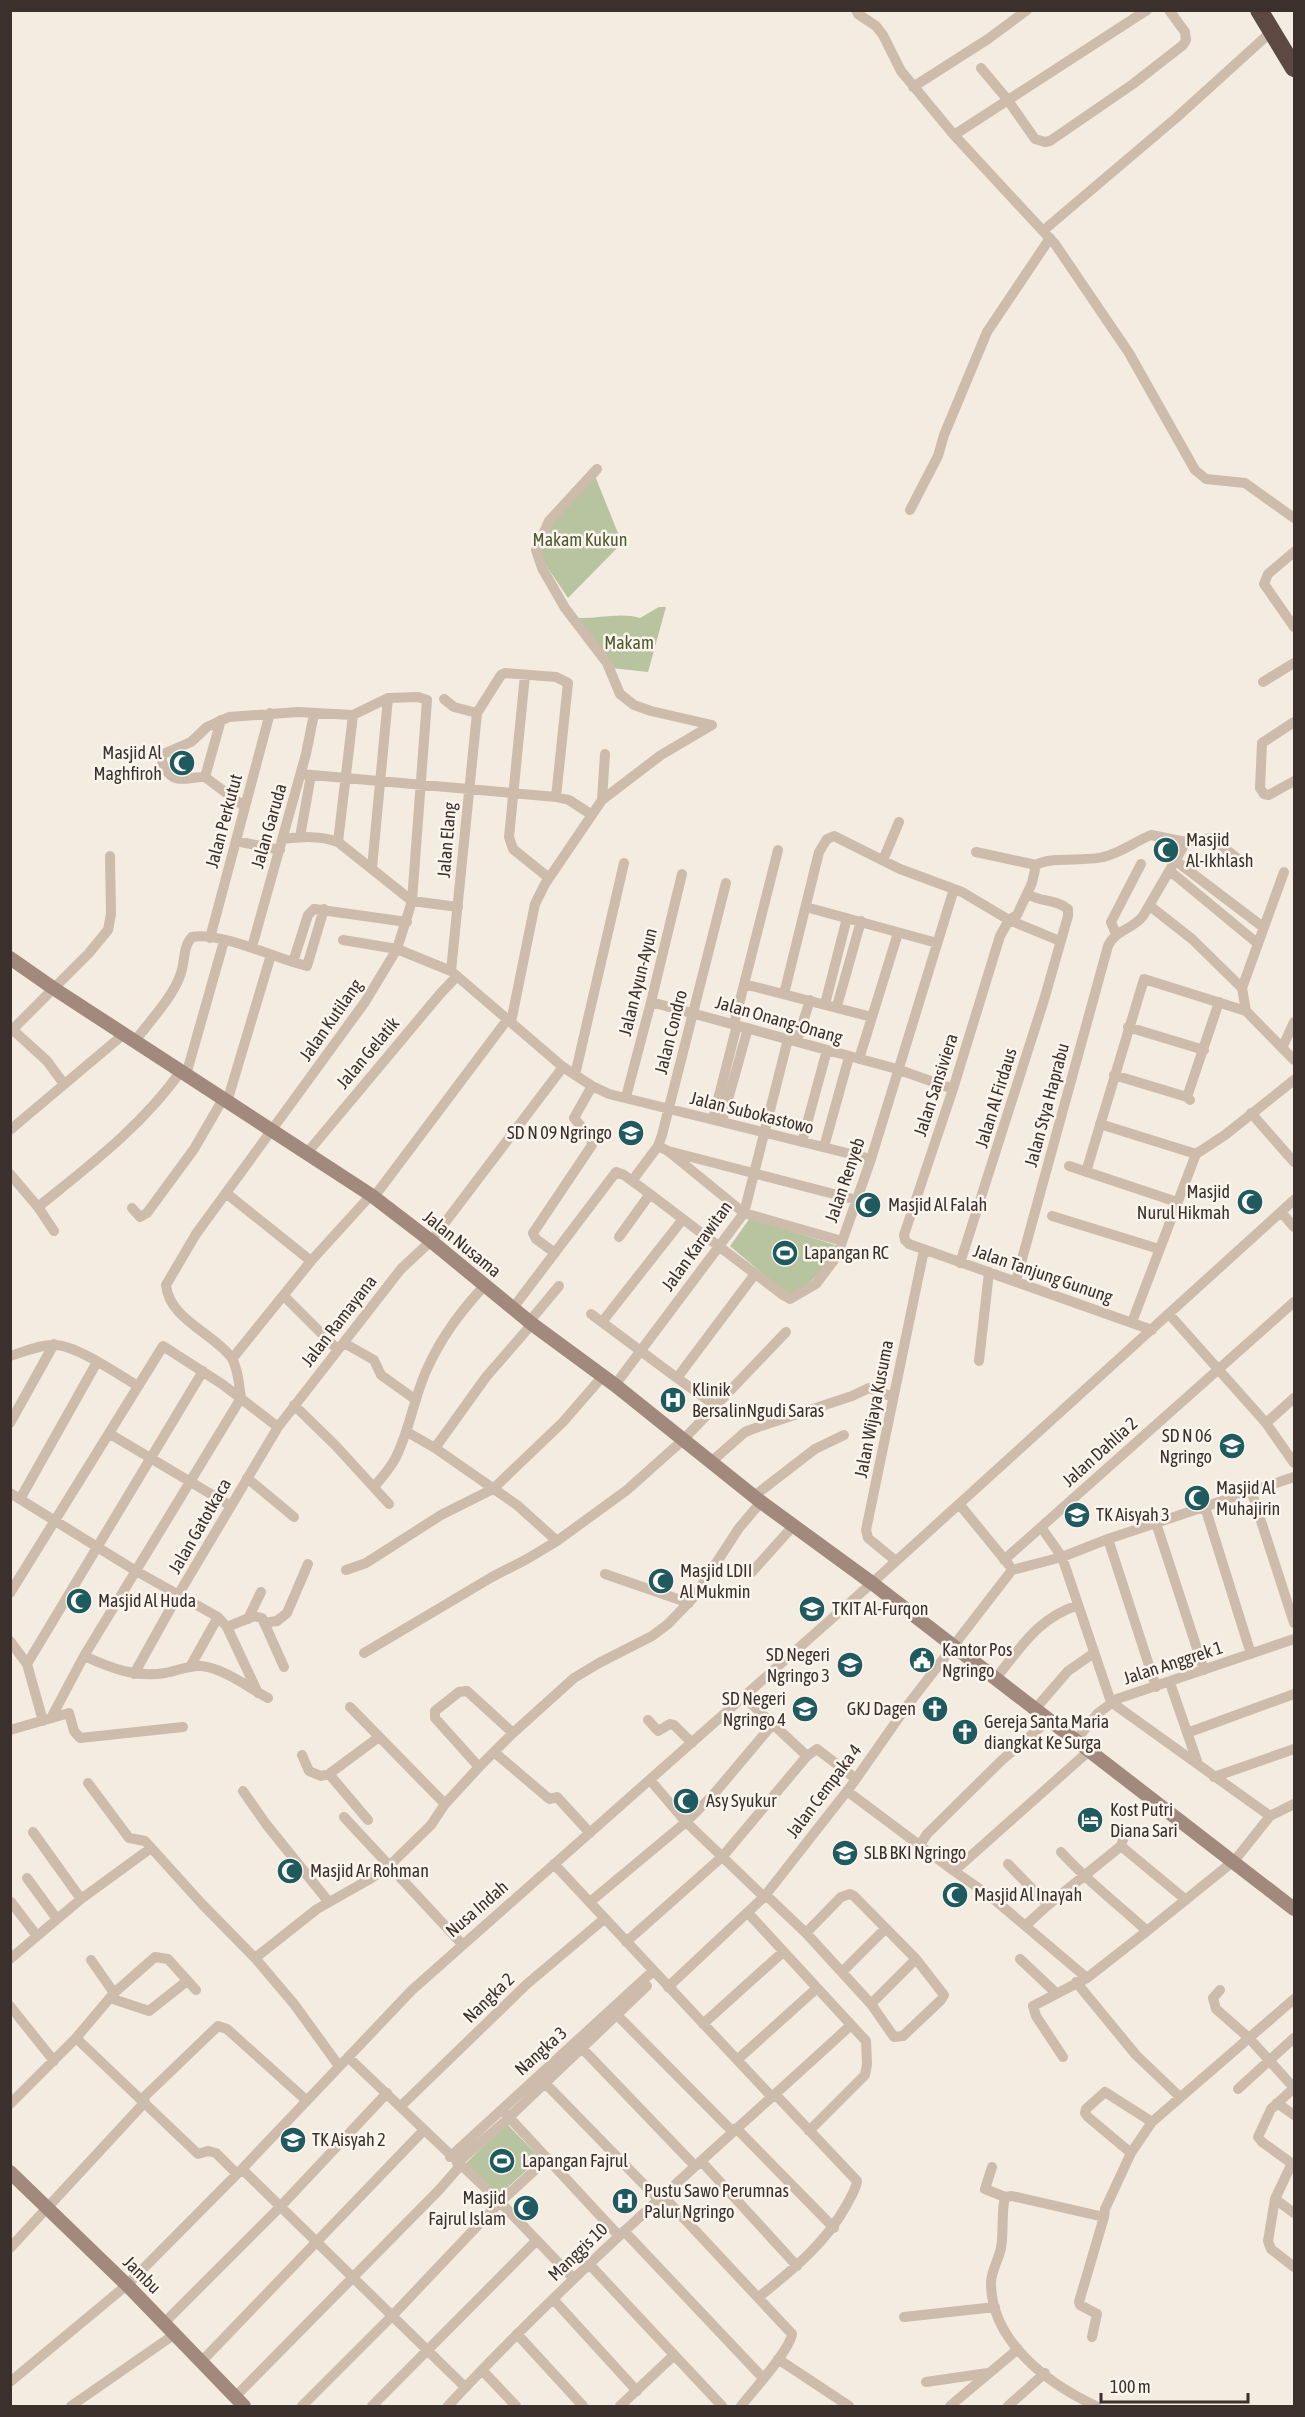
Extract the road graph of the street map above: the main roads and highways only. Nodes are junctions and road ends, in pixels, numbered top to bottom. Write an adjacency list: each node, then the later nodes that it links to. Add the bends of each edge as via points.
1 (1259, 10): 4 (highway)
2 (1271, 10): 3 (highway)
3 (1294, 47)
4 (1294, 68)

